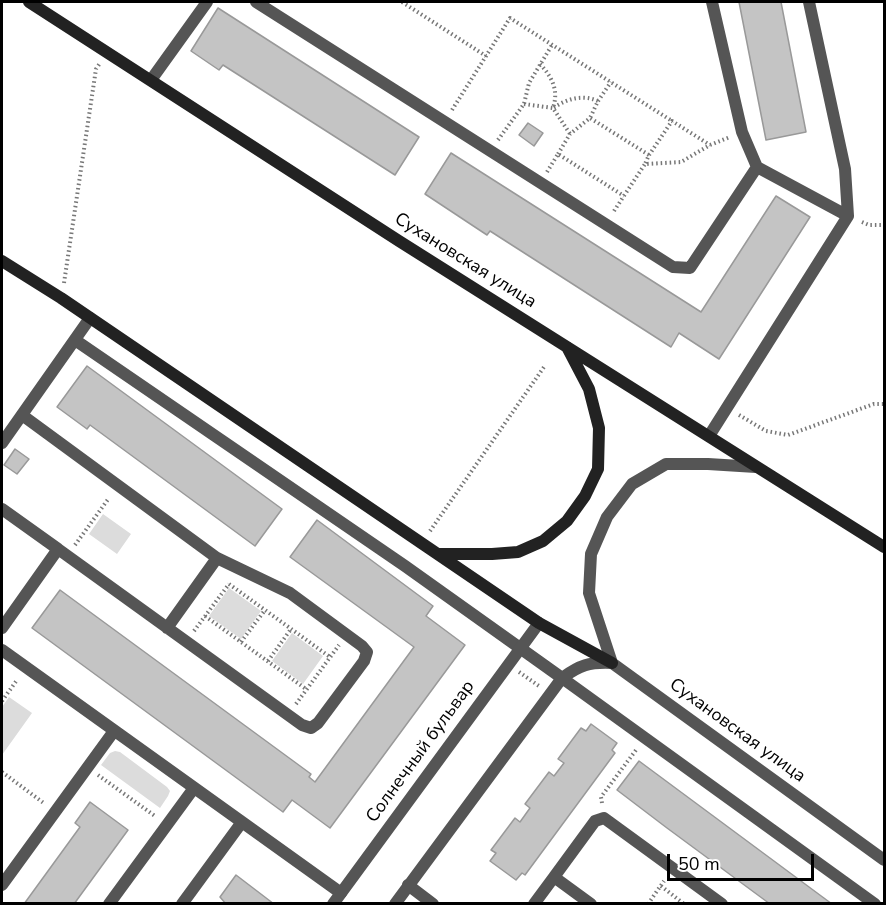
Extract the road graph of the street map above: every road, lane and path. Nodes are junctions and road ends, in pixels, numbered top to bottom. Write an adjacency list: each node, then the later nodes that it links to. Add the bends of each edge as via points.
1 (29, 2): 8 (street, Сухановская улица)
2 (207, 2): 11 (street)
3 (256, 2): 18 (street)
4 (402, 2): 9 (path)
5 (712, 2): 19 (street)
6 (809, 2): 29 (street, via 845,169)
7 (552, 45): 9 (path, via 510,18); 10 (path); 12 (path)
8 (106, 52): 11 (street, Сухановская улица); 33 (path, via 96,69)
9 (486, 56): 18 (path)
10 (540, 64): 14 (path, via 529,83); 15 (path, via 555,88)
11 (151, 81): 36 (street, Сухановская улица)
12 (611, 82): 13 (path); 17 (path)
13 (598, 101): 15 (path, via 583,97); 16 (path)
14 (524, 104): 15 (path); 22 (path)
15 (553, 108): 20 (path)
16 (590, 118): 20 (path); 24 (path)
17 (672, 121): 21 (path); 24 (path)
18 (445, 122): 22 (street)
19 (742, 132): 21 (path); 26 (street)
20 (570, 134): 23 (path)
21 (710, 145): 25 (path, via 681,162)
22 (490, 151): 27 (street)
23 (558, 154): 27 (path); 28 (path)
24 (649, 155): 25 (path)
25 (645, 164): 28 (path)
26 (758, 166): 29 (street); 30 (street, via 690,268 673,267)
27 (540, 182): 30 (street)
28 (624, 196): 30 (path)
29 (848, 216): 31 (path, via 869,225); 39 (street)
30 (605, 224)
31 (885, 225)
32 (2, 261): 33 (street)
33 (61, 298): 34 (street)
34 (90, 318): 35 (street); 46 (street)
35 (75, 340): 40 (street); 62 (street)
36 (566, 346): 41 (street, Сухановская улица); 49 (street, via 588,389 599,428 598,469 585,496 567,521 543,542 518,552)
37 (544, 367): 46 (path)
38 (885, 404): 39 (path, via 874,404 788,435 766,431)
39 (727, 408): 41 (street)
40 (22, 415): 42 (street); 44 (street)
41 (709, 436): 43 (street, Сухановская улица)
42 (2, 443)
43 (756, 467): 47 (street, Сухановская улица); 66 (street, via 666,464 632,484 607,517 591,554 589,593)
44 (119, 485): 48 (path); 50 (street)
45 (2, 509): 48 (street)
46 (422, 543): 49 (street)
47 (885, 547)
48 (63, 553): 56 (street); 57 (street)
49 (437, 554): 55 (street)
50 (217, 558): 51 (street); 57 (street)
51 (240, 569): 52 (path); 59 (street, via 290,593)
52 (229, 584): 53 (path); 54 (path)
53 (265, 610): 58 (path); 61 (path)
54 (206, 616): 60 (path); 61 (path)
55 (538, 623): 62 (street, Солнечный бульвар); 66 (street)
56 (2, 628)
57 (167, 628): 60 (street)
58 (291, 629): 64 (path); 65 (path)
59 (346, 635): 64 (path); 73 (street, via 367,652 364,661 311,728)
60 (186, 642): 73 (street)
61 (241, 642): 65 (path)
62 (520, 648): 69 (street); 89 (street, Солнечный бульвар)
63 (2, 650): 67 (street)
64 (330, 657): 71 (path)
65 (268, 662): 71 (path)
66 (612, 663): 69 (street, via 593,662); 83 (street, Сухановская улица)
67 (26, 667): 72 (path); 74 (street)
68 (518, 672): 70 (path)
69 (562, 678): 87 (street); 99 (street)
70 (539, 686)
71 (306, 689): 73 (path)
72 (2, 701)
73 (288, 715)
74 (114, 730): 76 (street); 78 (street)
75 (636, 750): 80 (path, via 601,797)
76 (87, 767): 79 (street); 82 (path)
77 (2, 772): 79 (path)
78 (194, 788): 81 (street); 82 (street)
79 (56, 811): 86 (street)
80 (604, 818): 84 (street); 85 (street, via 595,821)
81 (242, 822): 89 (street); 91 (street)
82 (167, 825): 90 (street)
83 (885, 860)
84 (674, 868): 88 (path); 98 (street)
85 (554, 877): 94 (street); 95 (street)
86 (2, 885)
87 (408, 885): 92 (street); 93 (street)
88 (661, 886): 96 (path); 97 (path)
89 (337, 898)
90 (109, 903)
91 (182, 903)
92 (395, 903)
93 (433, 903)
94 (534, 903)
95 (591, 903)
96 (648, 903)
97 (684, 903)
98 (722, 903)
99 (875, 903)

